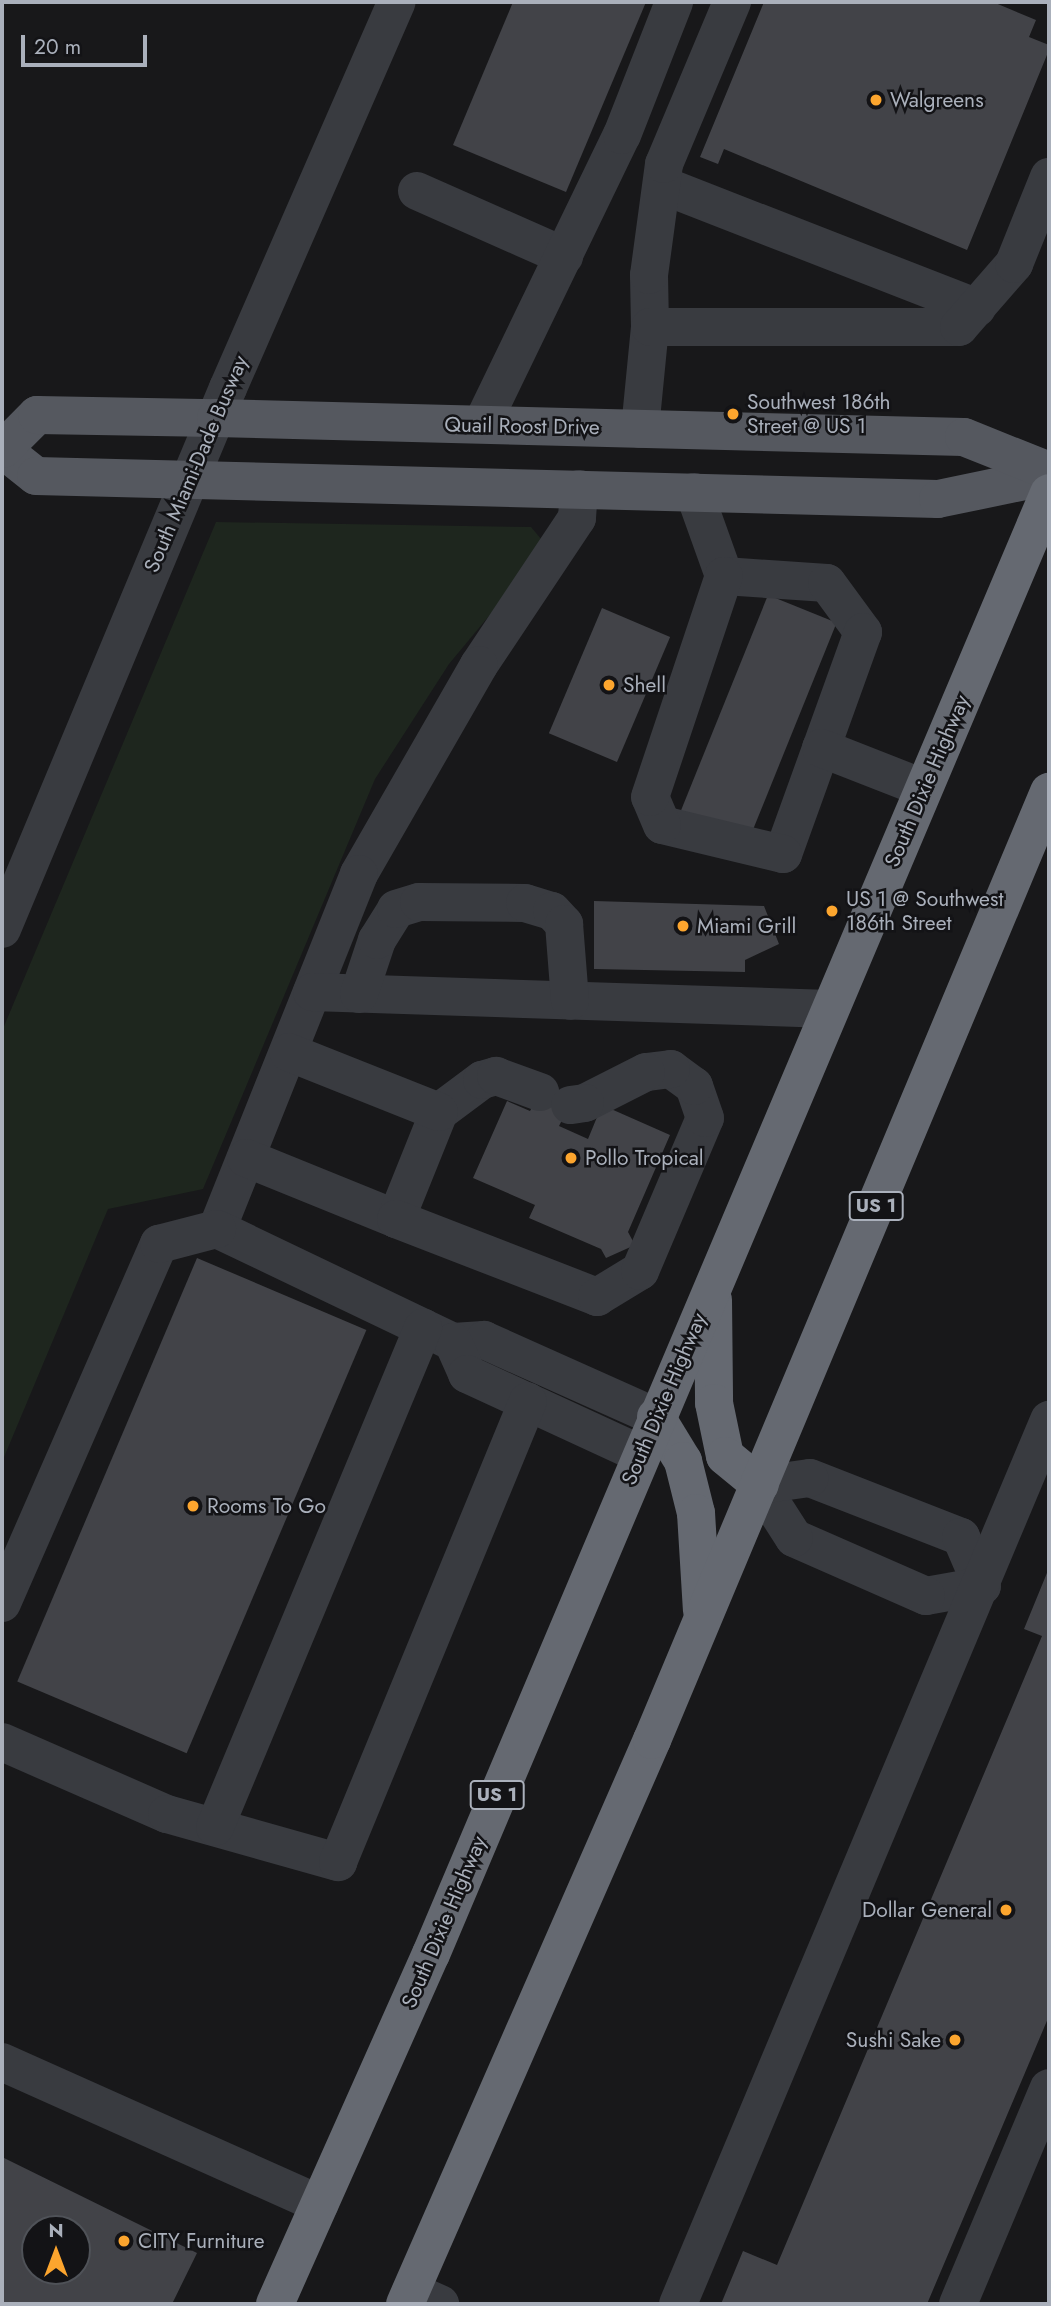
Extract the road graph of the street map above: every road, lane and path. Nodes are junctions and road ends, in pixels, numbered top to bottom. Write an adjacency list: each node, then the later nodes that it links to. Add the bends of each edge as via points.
1 (397, 2): 10 (lane, South Miami-Dade Busway)
2 (674, 2): 7 (lane, via 622,135)
3 (732, 2): 4 (lane)
4 (663, 175): 8 (lane); 9 (lane, via 649,275)
5 (1049, 177): 8 (lane, via 1014,264)
6 (417, 191): 7 (lane)
7 (564, 256): 11 (lane)
8 (977, 308): 9 (lane, via 958,327)
9 (650, 327): 12 (lane)
10 (216, 418): 11 (main road, Quail Roost Drive); 13 (main road, Quail Roost Drive, via 37,415); 15 (lane, South Miami-Dade Busway)
11 (482, 424): 12 (main road, Quail Roost Drive)
12 (640, 429): 14 (main road, Quail Roost Drive, via 964,437)
13 (2, 449): 15 (main road, Quail Roost Drive, via 36,476)
14 (1049, 474): 17 (main road, Quail Roost Drive, via 938,499)
15 (190, 478): 16 (main road, Quail Roost Drive); 23 (lane, South Miami-Dade Busway)
16 (579, 489): 17 (main road, Quail Roost Drive); 24 (lane, via 577,518 479,665 359,874)
17 (694, 492): 19 (lane)
18 (1049, 493): 21 (highway, South Dixie Highway / US 1)
19 (724, 576): 20 (lane, via 827,583 863,632); 20 (lane, via 650,797 662,825 783,854)
20 (821, 748): 21 (lane)
21 (923, 788): 27 (highway, South Dixie Highway / US 1)
22 (1049, 792): 39 (highway, US 1)
23 (2, 929)
24 (312, 992): 25 (lane); 28 (lane)
25 (359, 994): 26 (lane); 26 (lane, via 377,940 396,909 419,902 525,903 552,911 564,924)
26 (570, 1001): 27 (lane)
27 (830, 1009): 33 (highway, South Dixie Highway / US 1)
28 (288, 1052): 29 (lane); 30 (lane)
29 (439, 1112): 31 (lane); 31 (lane, via 482,1080 496,1076 555,1098 585,1103 646,1072 671,1069 694,1086 705,1118 640,1271 597,1297)
30 (246, 1158): 31 (lane); 32 (lane)
31 (396, 1219)
32 (217, 1229): 34 (lane); 41 (lane, via 159,1244)
33 (713, 1283): 36 (highway, South Dixie Highway / US 1); 39 (highway, via 714,1403 725,1456)
34 (438, 1335): 35 (lane, via 467,1374); 36 (lane, via 484,1340); 44 (lane)
35 (528, 1402): 38 (lane); 44 (lane, via 338,1862)
36 (656, 1417): 38 (highway, South Dixie Highway / US 1); 42 (highway, via 682,1461 696,1513)
37 (1049, 1420): 40 (lane)
38 (640, 1454): 47 (highway, South Dixie Highway / US 1, via 431,1954)
39 (760, 1485): 40 (lane, via 794,1538 926,1596); 40 (lane, via 810,1478 961,1536); 42 (highway, US 1)
40 (982, 1586): 50 (lane)
41 (2, 1604)
42 (703, 1619): 48 (highway, US 1)
43 (2, 1742): 44 (lane, via 167,1814)
44 (215, 1827)
45 (2, 2062): 47 (lane)
46 (1049, 2088): 51 (lane)
47 (320, 2204): 49 (highway, South Dixie Highway / US 1)
48 (419, 2300)
49 (275, 2304)
50 (678, 2304)
51 (958, 2304)

